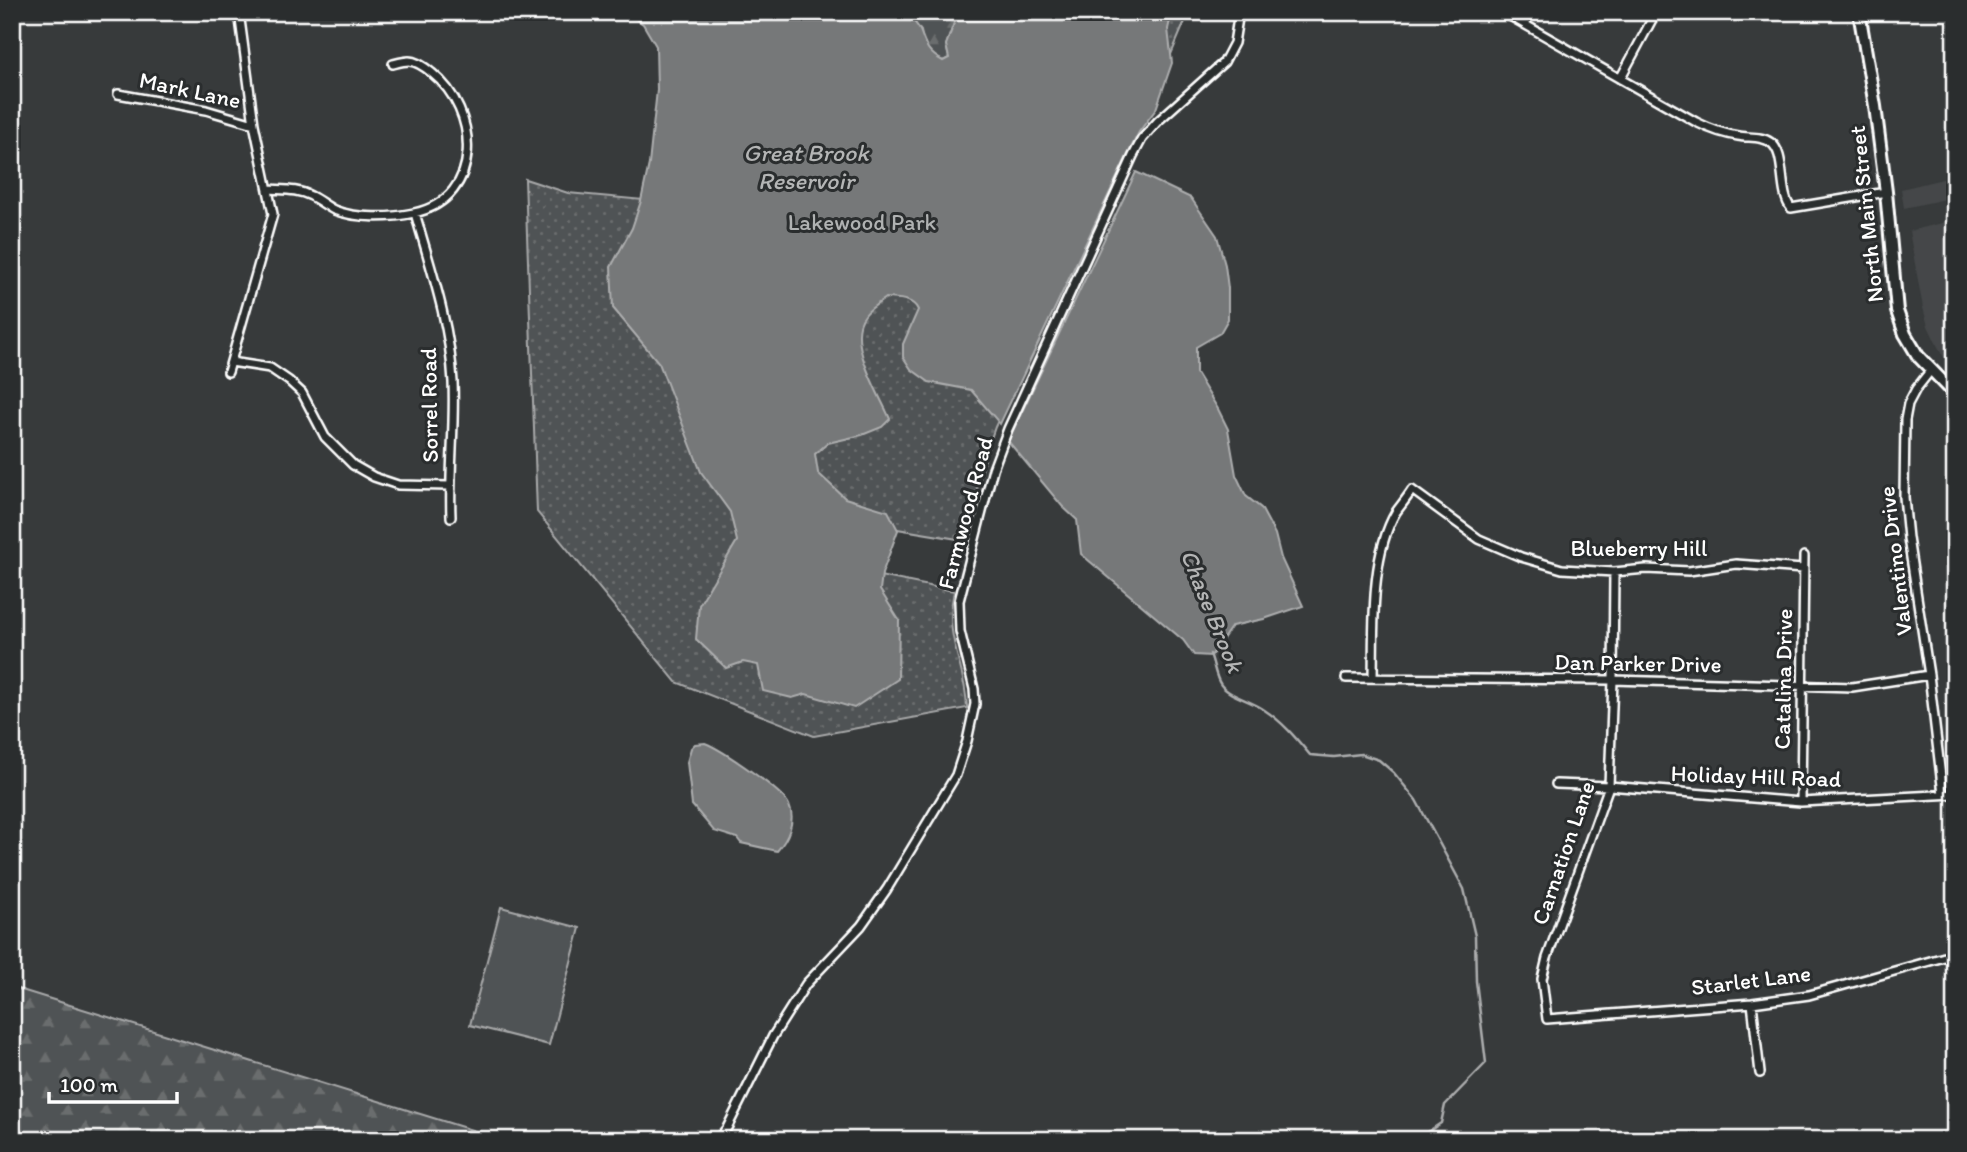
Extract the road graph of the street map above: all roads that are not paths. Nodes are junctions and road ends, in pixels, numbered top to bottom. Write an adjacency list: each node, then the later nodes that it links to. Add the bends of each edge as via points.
1 (239, 12): 9 (street)
2 (1239, 12): 36 (street, Farmwood Road, via 1234,43 1224,62 1142,139 1008,429 959,601 960,631 975,704 956,775 861,926 806,984)
3 (1503, 12): 7 (street)
4 (1656, 12): 7 (street)
5 (1859, 12): 11 (main road, North Main Street)
6 (393, 64): 12 (street, via 410,61 443,82 466,125 469,149 464,173 437,204)
7 (1620, 79): 11 (street, via 1704,126 1771,142 1791,208)
8 (118, 94): 9 (street, Mark Lane)
9 (254, 124): 10 (street)
10 (269, 189): 12 (street, via 303,193 357,217); 13 (street, via 273,214)
11 (1886, 192): 14 (main road, North Main Street, via 1897,311 1905,334)
12 (415, 213): 17 (street, Sorrel Road, via 446,319 453,382)
13 (231, 362): 15 (street); 17 (street, via 270,369 289,381 302,393 325,437 353,465 374,477 398,485)
14 (1931, 370): 16 (main road, North Main Street); 22 (street, Valentino Drive, via 1908,404 1904,498)
15 (228, 372)
16 (1955, 394)
17 (449, 486): 18 (street, Sorrel Road)
18 (451, 517)
19 (1804, 556): 20 (street, Catalina Drive)
20 (1803, 569): 21 (street, Blueberry Hill, via 1736,564 1689,571); 26 (street, Catalina Drive)
21 (1614, 572): 24 (street, Blueberry Hill, via 1562,569 1521,557 1479,539 1412,490 1395,514 1381,553 1375,591); 25 (street, Carnation Lane)
22 (1929, 675): 26 (street, Dan Parker Drive, via 1852,687); 29 (street, Valentino Drive)
23 (1346, 678): 24 (street, Dan Parker Drive)
24 (1373, 678): 25 (street, Dan Parker Drive)
25 (1613, 680): 26 (street, Dan Parker Drive); 28 (street, Carnation Lane)
26 (1803, 686): 31 (street, Catalina Drive)
27 (1556, 784): 28 (street, Holiday Hill Road)
28 (1609, 786): 31 (street, Holiday Hill Road); 34 (street, Carnation Lane, via 1547,958 1542,979)
29 (1943, 794): 30 (street, Holiday Hill Road); 31 (street, Holiday Hill Road)
30 (1955, 794)
31 (1801, 802)
32 (1955, 954): 33 (street, Starlet Lane, via 1809,995)
33 (1752, 1003): 34 (street, Starlet Lane); 35 (street)
34 (1547, 1019)
35 (1759, 1073)
36 (717, 1140)

